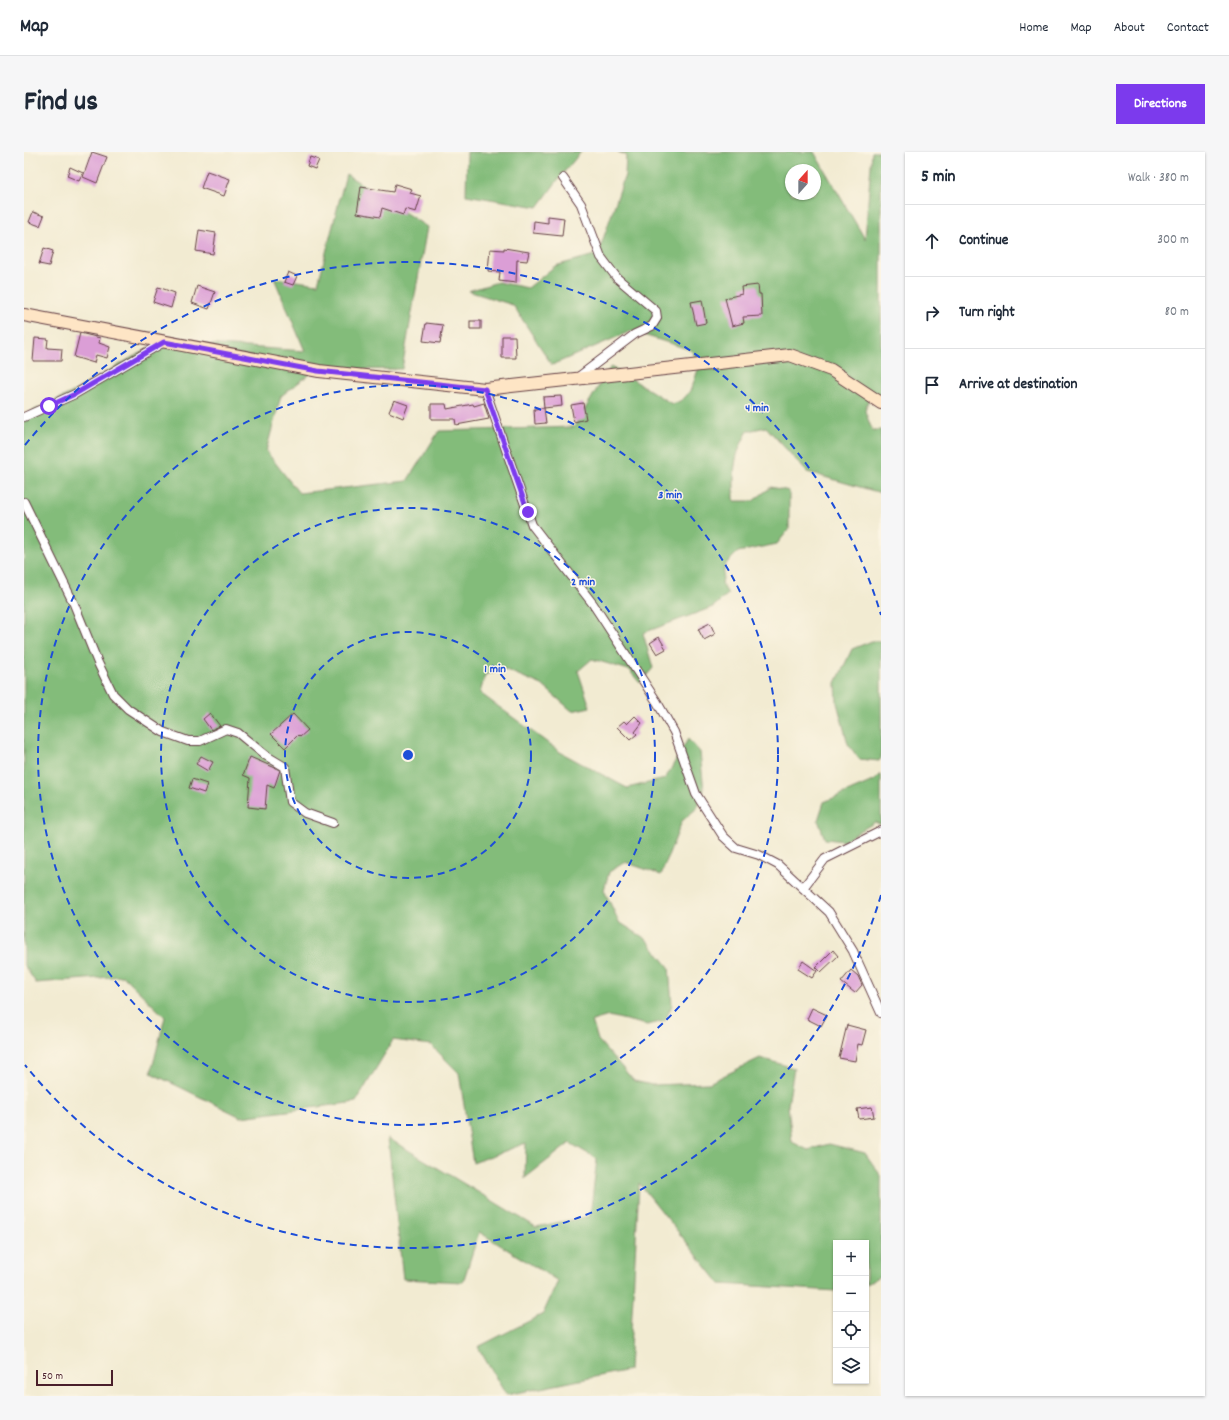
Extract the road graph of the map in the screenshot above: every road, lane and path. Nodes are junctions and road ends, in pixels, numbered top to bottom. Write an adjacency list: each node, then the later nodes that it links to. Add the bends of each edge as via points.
1 (563, 178): 4 (street, via 581,204 601,257 616,278 656,311 658,318 652,326 636,334)
2 (24, 315): 3 (street)
3 (164, 342): 5 (street, via 318,371); 7 (street, via 75,394)
4 (576, 379): 5 (street); 6 (street, via 790,355 830,370)
5 (485, 389): 11 (street, via 532,525 593,604 657,702 674,732 696,794 723,836 736,848 759,855 778,865)
6 (881, 403)
7 (24, 417)
8 (24, 502): 9 (street, via 74,604 113,694 128,709 163,732 188,741 200,740 226,729 238,733 285,767 290,802 305,813)
9 (334, 822)
10 (881, 832): 11 (street, via 825,859)
11 (803, 888): 12 (street, via 829,912 853,951)
12 (881, 1013)

